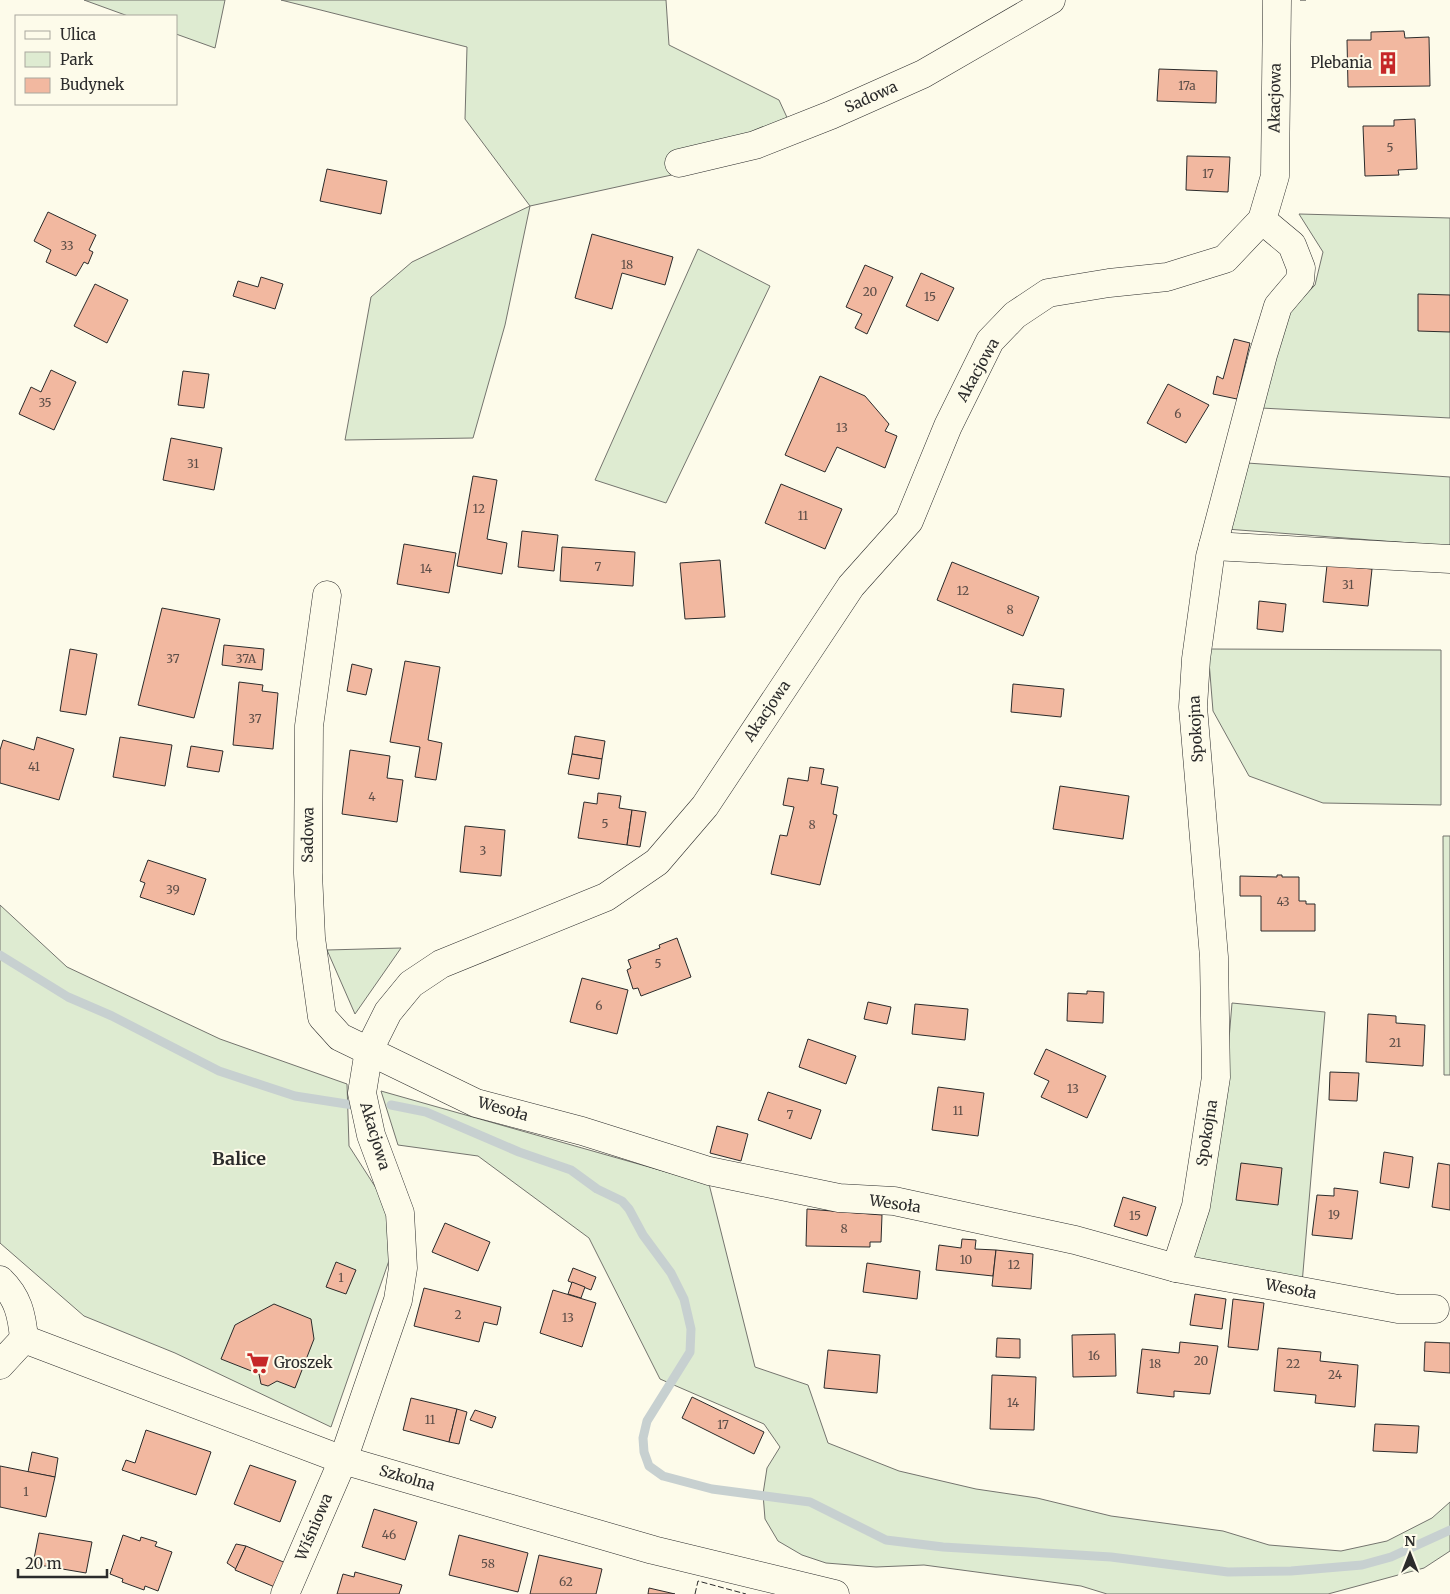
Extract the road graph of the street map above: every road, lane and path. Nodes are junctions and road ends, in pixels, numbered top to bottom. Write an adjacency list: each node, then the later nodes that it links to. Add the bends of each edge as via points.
1 (1051, 0): 3 (street, Sadowa, via 923,74 831,115 755,145)
2 (1277, 0): 4 (street, Akacjowa, via 1275,176)
3 (679, 163)
4 (1262, 220): 5 (street, Spokojna, via 1292,245 1302,268 1300,280 1278,306); 8 (street, Akacjowa, via 1225,259 1167,277 1048,293 1015,314 990,341 948,426 909,521 851,586 705,806 657,862 606,897 440,964 411,984 388,1012)
5 (1213, 546): 6 (street); 9 (street, Spokojna, via 1196,659 1193,707 1214,957 1216,1077 1196,1206)
6 (1450, 559)
7 (327, 595): 8 (street, Sadowa, via 309,726 311,938 322,1018 340,1037)
8 (369, 1050): 9 (street, Wesoła, via 476,1102 709,1171 839,1198 894,1202 1075,1240); 14 (street, Akacjowa, via 362,1093 371,1135 400,1213 403,1268 398,1300)
9 (1176, 1268): 11 (street, Wesoła, via 1398,1309)
10 (0, 1280): 12 (street, via 22,1314)
11 (1435, 1309)
12 (24, 1339): 13 (street); 14 (street, Szkolna)
13 (0, 1365)
14 (343, 1460): 15 (street, Wiśniowa); 16 (street, Szkolna, via 654,1550)
15 (285, 1594)
16 (835, 1594)

